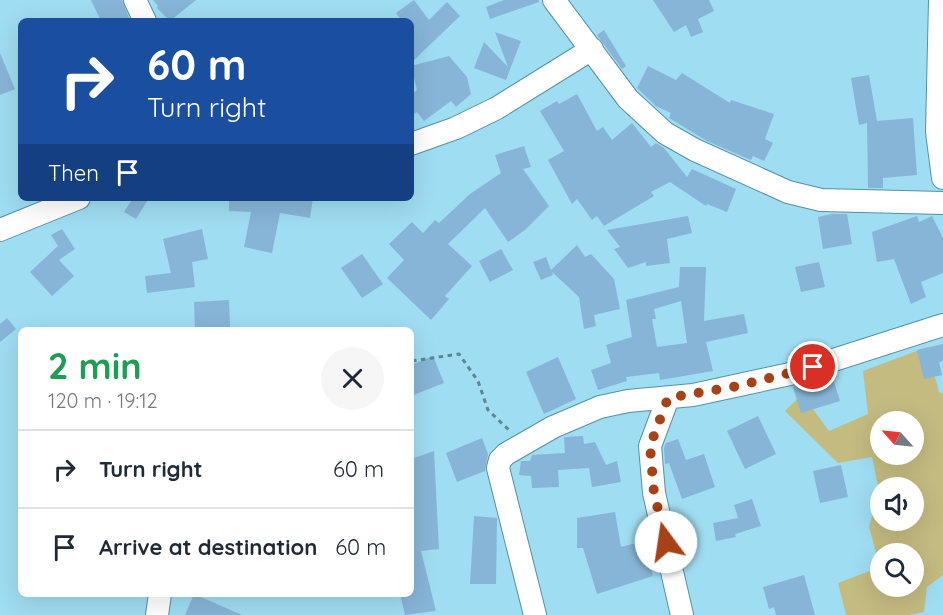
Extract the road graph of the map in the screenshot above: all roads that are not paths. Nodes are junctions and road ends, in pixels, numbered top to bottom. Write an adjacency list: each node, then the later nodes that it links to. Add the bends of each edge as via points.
1 (135, 0): 4 (street)
2 (554, 0): 5 (street)
3 (940, 0): 7 (street, via 937,132)
4 (144, 18)
5 (592, 49): 6 (street, via 497,108); 9 (street, via 628,99 664,133 749,176 821,200)
6 (414, 143)
7 (943, 178)
8 (72, 201): 10 (street)
9 (943, 203)
10 (0, 230)
11 (943, 325): 12 (street, via 790,374)
12 (668, 398): 15 (street, via 600,407 553,427 500,460 498,468); 16 (street, via 650,446 654,493)
13 (160, 597): 14 (street)
14 (157, 615)
15 (536, 615)
16 (682, 615)

